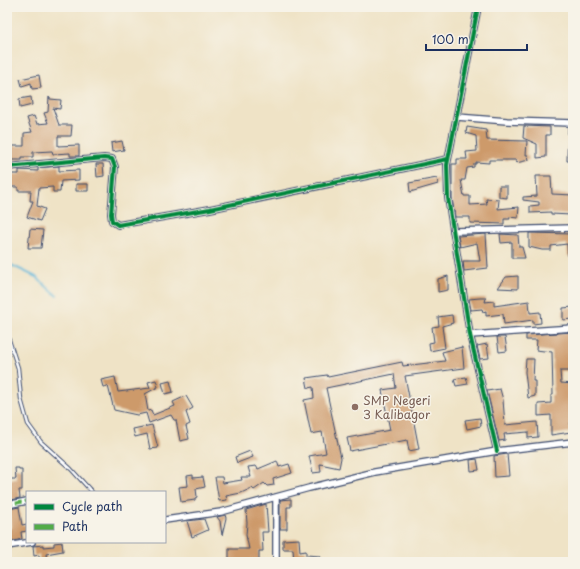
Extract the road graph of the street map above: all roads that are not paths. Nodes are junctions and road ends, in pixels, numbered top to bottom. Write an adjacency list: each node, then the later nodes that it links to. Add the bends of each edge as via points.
1 (478, 7): 2 (street)
2 (457, 117): 3 (street); 4 (street)
3 (573, 123)
4 (448, 159): 5 (street, via 210,209 118,225 112,221 111,214 115,167 112,159); 7 (street, via 448,198)
5 (7, 167)
6 (573, 228): 7 (street)
7 (453, 231): 10 (street)
8 (573, 328): 10 (street)
9 (7, 334): 13 (lane, via 18,368 21,399 28,424 41,442)
10 (470, 335): 12 (street)
11 (573, 442): 12 (street)
12 (497, 451): 14 (street, via 375,472)
13 (91, 491)
14 (276, 497): 17 (street, via 221,512); 20 (street)
15 (26, 501): 16 (street)
16 (7, 505)
17 (166, 520)
18 (26, 543): 19 (street)
19 (7, 546)
20 (276, 562)

